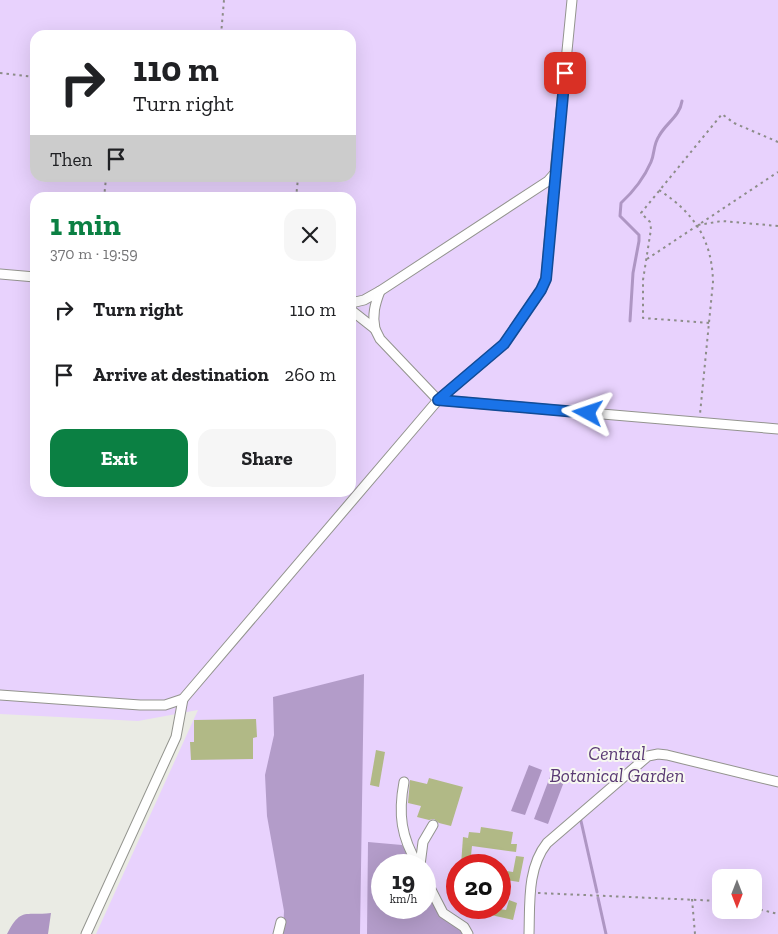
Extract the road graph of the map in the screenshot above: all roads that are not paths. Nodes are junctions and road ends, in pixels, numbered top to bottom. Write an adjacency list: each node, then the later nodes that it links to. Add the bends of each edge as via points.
1 (572, 0): 2 (street)
2 (555, 173): 5 (street, via 548,181); 9 (street, via 546,279 541,290 504,344)
3 (0, 274): 4 (street)
4 (30, 277)
5 (380, 291): 6 (street); 8 (street, via 374,313)
6 (356, 302)
7 (356, 314): 8 (street)
8 (375, 329): 9 (street, via 380,339)
9 (438, 400): 10 (street); 11 (street)
10 (778, 429)
11 (356, 496)
12 (355, 497): 14 (street)
13 (0, 695): 14 (street, via 140,705 166,704)
14 (183, 698): 22 (street, via 176,737)
15 (404, 782): 18 (street, via 400,813)
16 (778, 782): 25 (street, via 667,755 648,756 547,843 537,859 530,894)
17 (433, 825): 19 (street, via 423,842)
18 (414, 854)
19 (421, 854)
20 (436, 901): 24 (street, via 442,913 464,927)
21 (281, 922): 23 (street)
22 (86, 934)
23 (278, 934)
24 (468, 934)
25 (529, 934)

